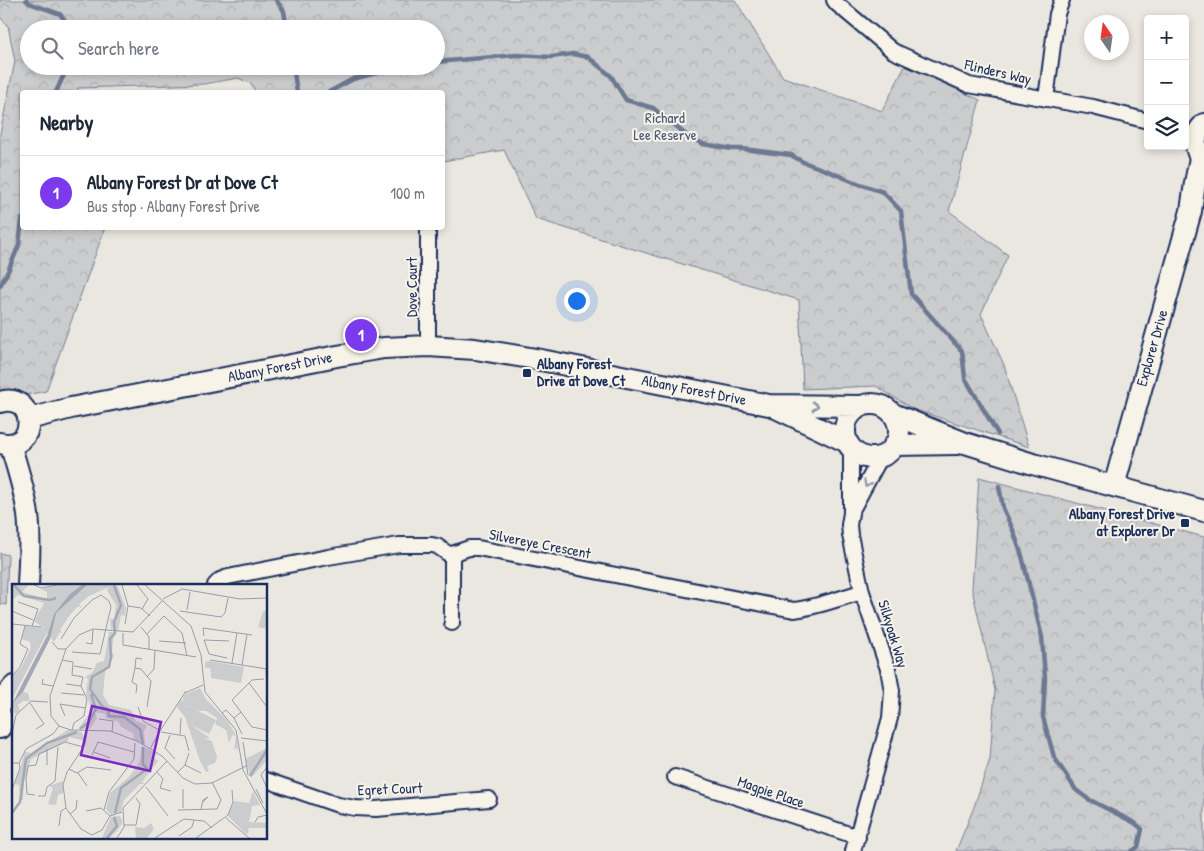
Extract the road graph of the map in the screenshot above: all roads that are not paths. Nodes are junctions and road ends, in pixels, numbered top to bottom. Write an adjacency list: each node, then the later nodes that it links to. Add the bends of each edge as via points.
1 (834, 0): 3 (street, Flinders Way, via 893,51 969,85)
2 (1062, 0): 3 (street, via 1057,14)
3 (1046, 99): 4 (street, Flinders Way)
4 (1144, 120)
5 (1196, 142): 7 (street, Explorer Drive)
6 (1204, 195): 7 (street, Explorer Drive)
7 (1191, 211): 19 (street, Explorer Drive)
8 (428, 230): 9 (street, Dove Court)
9 (428, 346): 11 (street, Albany Forest Drive, via 475,349 536,359); 14 (street, Albany Forest Drive, via 384,348 337,356)
10 (0, 402): 14 (street, via 20,405)
11 (769, 405): 12 (street, Albany Forest Drive, one-way to 12); 17 (street, Albany Forest Drive)
12 (861, 406): 13 (street, via 878,404); 17 (street, via 851,413 846,424)
13 (893, 414): 16 (street); 18 (street, via 899,430 898,438)
14 (29, 419): 15 (street, via 28,430 21,440)
15 (5, 443): 23 (street, via 20,476 28,515)
16 (965, 443): 18 (street); 19 (street)
17 (849, 445): 18 (street, via 867,457 875,457); 21 (street, Silkyoak Way)
18 (888, 450): 21 (street, Silkyoak Way, one-way to 21)
19 (1114, 486): 20 (street)
20 (1204, 511)
21 (851, 513): 25 (street, Silkyoak Way, via 850,535)
22 (452, 554): 24 (street, via 432,545 399,545 228,577); 25 (street, Silvereye Crescent, via 478,548 794,610 820,606); 26 (street)
23 (28, 584)
24 (216, 584)
25 (862, 592): 34 (street, Silkyoak Way, via 888,669 892,691 890,718)
26 (452, 623)
27 (12, 688): 28 (street)
28 (0, 705)
29 (0, 714): 30 (street)
30 (0, 728)
31 (675, 777): 34 (street, Magpie Place)
32 (268, 781): 33 (street, Egret Court, via 355,808)
33 (489, 799)
34 (858, 837): 35 (street, Silkyoak Way)
35 (853, 851)

